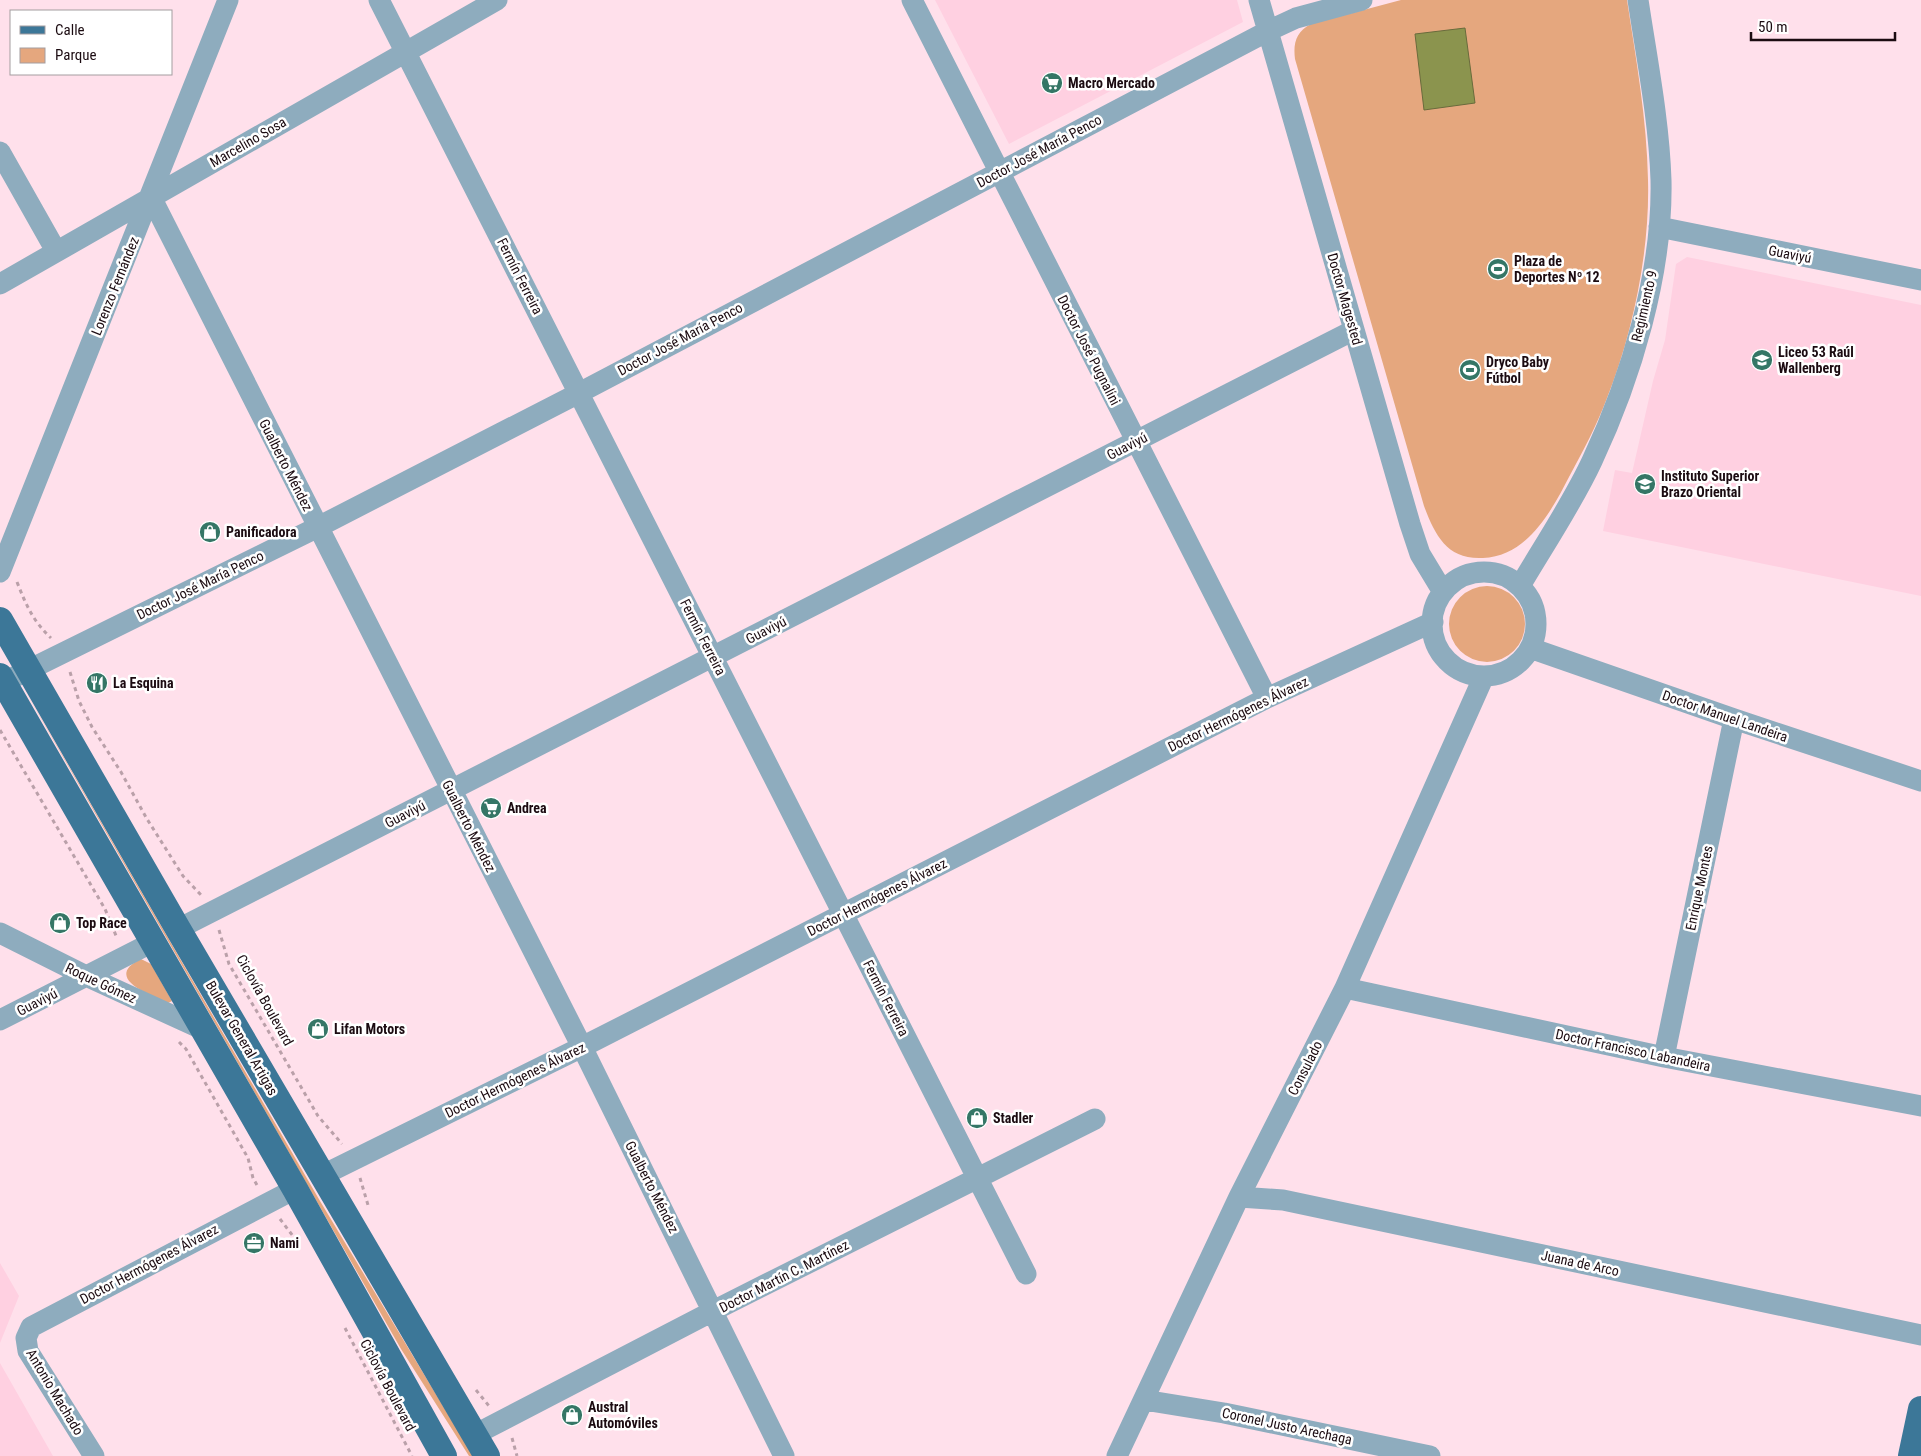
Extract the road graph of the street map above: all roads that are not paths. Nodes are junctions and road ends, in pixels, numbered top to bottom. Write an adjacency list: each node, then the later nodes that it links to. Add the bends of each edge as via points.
1 (228, 0): 12 (street, Lorenzo Fernández)
2 (379, 0): 9 (street, Fermín Ferreira)
3 (497, 0): 9 (street, Marcelino Sosa)
4 (912, 0): 11 (street, Doctor José Pugnalini)
5 (1259, 0): 8 (street, Doctor Magested)
6 (1362, 0): 8 (street, Doctor José María Penco, via 1296,18)
7 (1638, 0): 13 (street, Regimiento 9, via 1654,105 1661,180)
8 (1268, 31): 11 (street, Doctor José María Penco); 17 (street, Doctor Magested)
9 (406, 52): 12 (street, Marcelino Sosa); 18 (street, Fermín Ferreira)
10 (0, 152): 14 (street)
11 (999, 172): 18 (street, Doctor José María Penco); 19 (street, Doctor José Pugnalini)
12 (151, 198): 14 (street, Marcelino Sosa); 20 (street, Gualberto Méndez); 21 (street, Lorenzo Fernández)
13 (1659, 227): 15 (street, Guaviyú); 22 (street, Regimiento 9, via 1652,280 1641,325 1611,417 1592,463)
14 (56, 251): 16 (street, Marcelino Sosa)
15 (1921, 280)
16 (0, 284)
17 (1354, 330): 19 (street, Guaviyú); 23 (street, Doctor Magested, via 1414,539)
18 (579, 393): 20 (street, Doctor José María Penco); 27 (street, Fermín Ferreira)
19 (1135, 441): 27 (street, Guaviyú); 31 (street, Doctor José Pugnalini)
20 (318, 527): 28 (street, Doctor José María Penco); 34 (street, Gualberto Méndez)
21 (2, 565)
22 (1520, 586): 23 (street, via 1498,574 1474,572); 26 (street, via 1531,602 1536,621)
23 (1443, 592): 25 (street)
24 (0, 620): 28 (main road, Bulevar General Artigas)
25 (1432, 622): 29 (street, via 1437,645 1451,664); 31 (street, Doctor Hermógenes Álvarez)
26 (1530, 648): 29 (street, via 1517,665 1507,671); 32 (street, Doctor Manuel Landeira)
27 (713, 657): 34 (street, Guaviyú); 35 (street, Fermín Ferreira)
28 (28, 670): 30 (street, Doctor José María Penco); 36 (main road, Bulevar General Artigas)
29 (1484, 676): 40 (street, Consulado)
30 (1, 681): 38 (main road, Bulevar General Artigas)
31 (1267, 698): 35 (street, Doctor Hermógenes Álvarez)
32 (1734, 719): 33 (street, Doctor Manuel Landeira); 44 (street, Enrique Montes)
33 (1921, 781)
34 (451, 790): 36 (street, Guaviyú); 43 (street, Gualberto Méndez)
35 (843, 913): 43 (street, Doctor Hermógenes Álvarez); 48 (street, Fermín Ferreira)
36 (178, 929): 47 (main road, Bulevar General Artigas)
37 (0, 932): 39 (street, Roque Gómez)
38 (153, 942): 39 (street, Guaviyú); 42 (main road, Bulevar General Artigas)
39 (86, 976): 41 (street, Guaviyú); 42 (street, Roque Gómez)
40 (1345, 988): 44 (street, Doctor Francisco Labandeira); 50 (street, Consulado)
41 (0, 1020)
42 (204, 1030): 49 (main road, Bulevar General Artigas)
43 (582, 1047): 47 (street, Doctor Hermógenes Álvarez); 52 (street, Gualberto Méndez)
44 (1664, 1057): 45 (street, Doctor Francisco Labandeira)
45 (1921, 1106)
46 (1095, 1119): 48 (street, Doctor Martín C. Martínez)
47 (323, 1175): 57 (main road, Bulevar General Artigas)
48 (978, 1179): 51 (street, Fermín Ferreira); 52 (street, Doctor Martín C. Martínez)
49 (295, 1189): 53 (street, Doctor Hermógenes Álvarez); 58 (main road, Bulevar General Artigas)
50 (1239, 1197): 54 (street, Juana de Arco, via 1283,1200); 55 (street, Consulado)
51 (1026, 1274)
52 (714, 1311): 57 (street, Doctor Martín C. Martínez, via 500,1421); 60 (street, Gualberto Méndez)
53 (30, 1326): 59 (street, Antonio Machado, via 26,1338 28,1351)
54 (1921, 1335)
55 (1144, 1400): 61 (street, Consulado); 62 (street, Coronel Justo Arechaga, via 1224,1413)
56 (1921, 1409): 63 (main road)
57 (481, 1445)
58 (441, 1455)
59 (94, 1456)
60 (784, 1456)
61 (1117, 1456)
62 (1430, 1456)
63 (1911, 1456)

